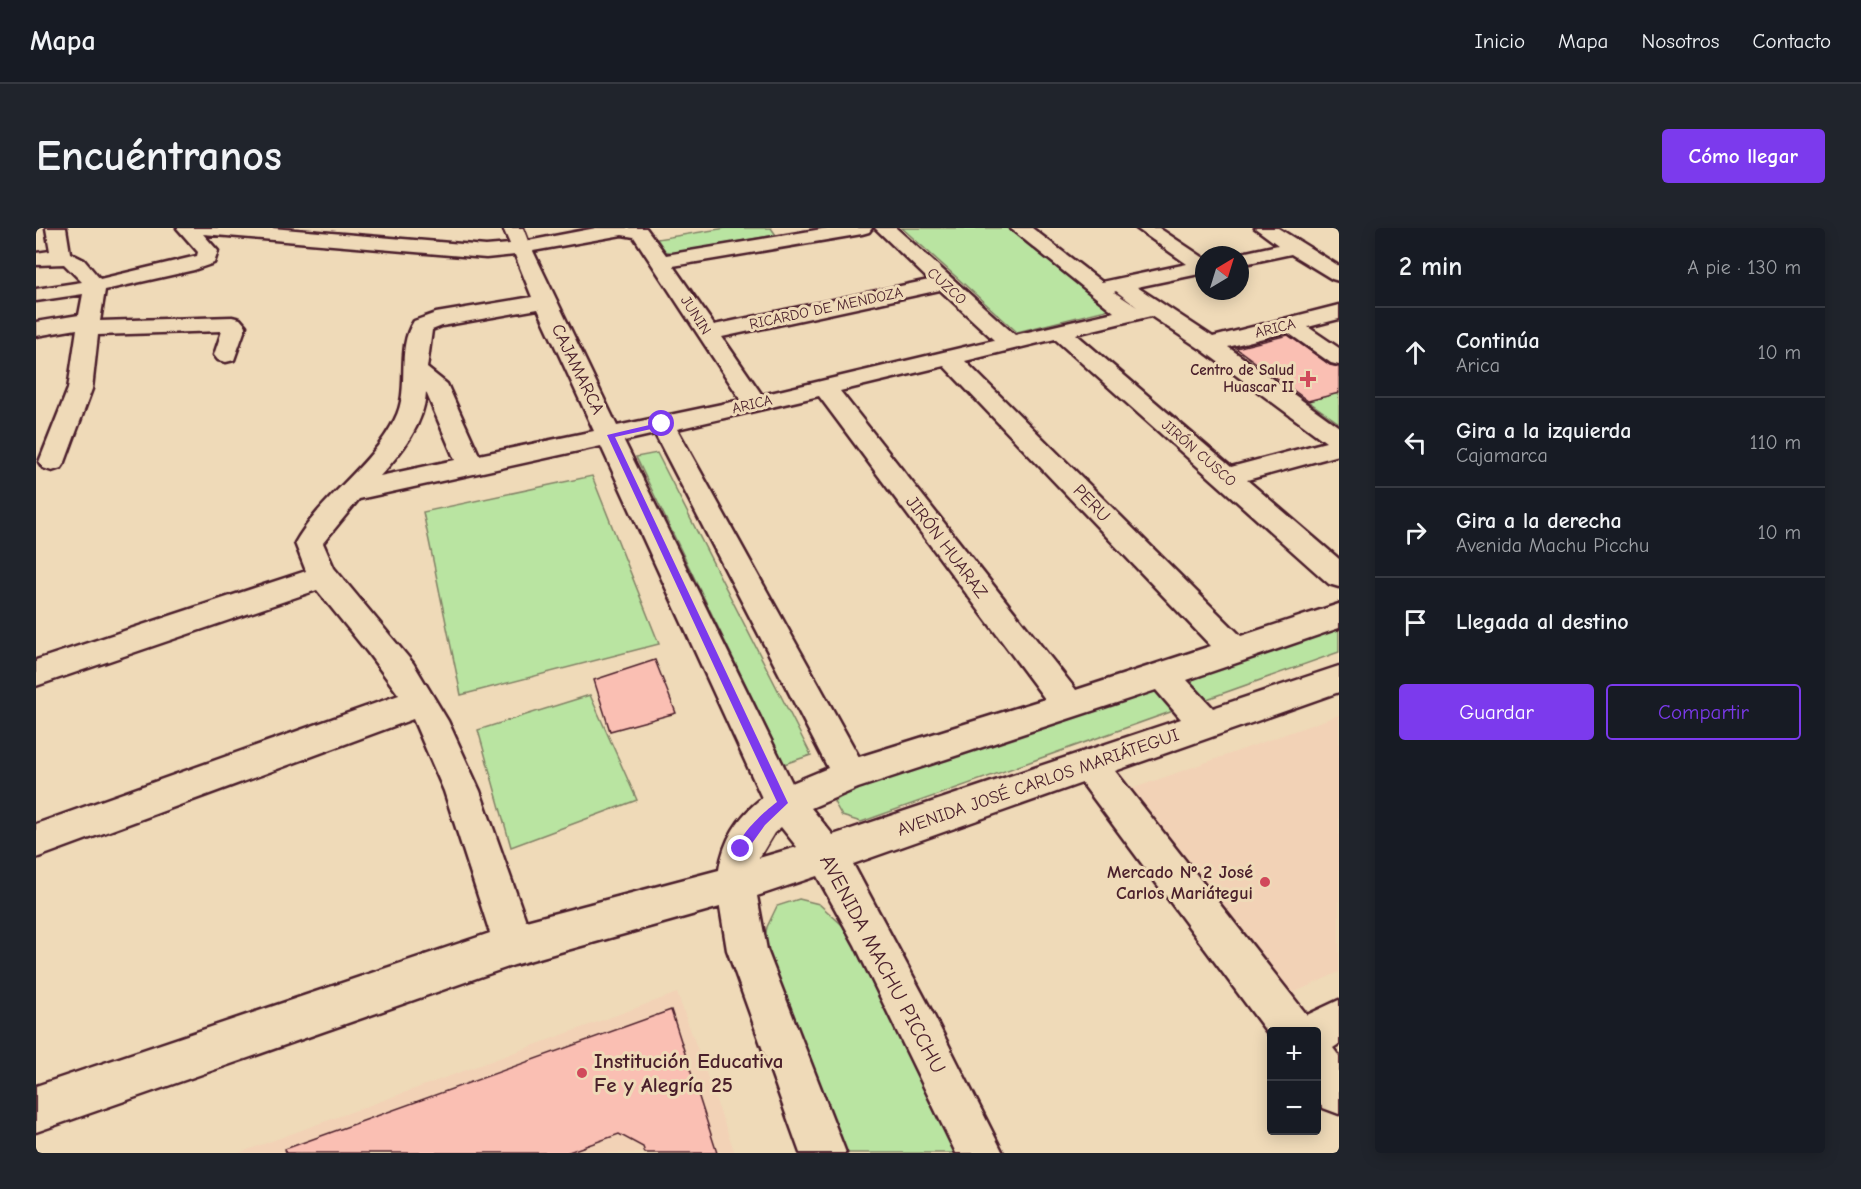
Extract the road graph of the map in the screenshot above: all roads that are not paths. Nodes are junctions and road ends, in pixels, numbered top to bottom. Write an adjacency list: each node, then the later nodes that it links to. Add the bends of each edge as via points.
1 (56, 228): 13 (street)
2 (187, 228): 22 (street, via 208,251 207,259)
3 (203, 228): 11 (street, via 486,252)
4 (862, 228): 10 (street)
5 (885, 228): 20 (street, CUZCO)
6 (1020, 228): 23 (street)
7 (1146, 228): 16 (street)
8 (1264, 228): 12 (street)
9 (634, 229): 11 (street); 17 (street, JUNIN)
10 (798, 233): 17 (street)
11 (517, 238): 25 (street, CAJAMARCA)
12 (1294, 247): 14 (street); 19 (street)
13 (60, 255): 15 (street); 22 (street, via 79,267)
14 (1249, 257)
15 (36, 259)
16 (1195, 261)
17 (662, 262): 32 (street, JUNIN)
18 (1195, 269): 21 (street)
19 (1339, 275)
20 (944, 283): 32 (street, RICARDO DE MENDOZA); 33 (street, CUZCO)
21 (1120, 284): 23 (street); 26 (street)
22 (95, 286): 24 (street); 28 (street)
23 (1097, 289): 26 (street)
24 (36, 295)
25 (545, 301): 38 (street, via 436,320 422,326 418,334); 42 (street, CAJAMARCA)
26 (1142, 312): 31 (street, ARICA); 34 (street)
27 (1339, 312): 29 (street, ARICA)
28 (89, 324): 30 (street); 35 (street, via 137,328 232,324 235,331); 45 (street, via 80,389)
29 (1290, 324): 34 (street, ARICA); 37 (street)
30 (36, 329)
31 (1059, 332): 33 (street, ARICA); 47 (street, JIRÓN CUSCO)
32 (708, 333): 40 (street, JUNIN)
33 (1011, 343): 36 (street, ARICA)
34 (1210, 345): 43 (street)
35 (226, 355)
36 (948, 357): 39 (street, ARICA); 52 (street, PERU)
37 (1339, 358)
38 (417, 372): 46 (street, via 435,384); 48 (street, via 411,413 397,442)
39 (825, 388): 40 (street, ARICA); 57 (street, JIRÓN HUARAZ)
40 (756, 404): 41 (street, ARICA)
41 (662, 424): 42 (street, ARICA); 60 (street)
42 (610, 435): 46 (street, ARICA); 61 (street, CAJAMARCA)
43 (1339, 439)
44 (1339, 447): 47 (street)
45 (52, 462)
46 (470, 465): 48 (street, ARICA)
47 (1226, 477): 50 (street, JIRÓN CUSCO)
48 (349, 492): 49 (street, via 321,522 309,543 312,558)
49 (324, 576): 53 (street); 56 (street, via 390,656)
50 (1339, 576)
51 (1339, 616): 52 (street)
52 (1235, 650): 54 (street)
53 (36, 673)
54 (1162, 674): 57 (street); 58 (street)
55 (1339, 679): 58 (street, AVENIDA JOSÉ CARLOS MARIÁTEGUI)
56 (420, 702): 62 (street); 65 (street, via 468,806)
57 (1069, 706): 60 (street)
58 (1206, 724): 59 (street, AVENIDA JOSÉ CARLOS MARIÁTEGUI)
59 (1088, 764): 63 (street, AVENIDA JOSÉ CARLOS MARIÁTEGUI); 67 (street)
60 (850, 775): 61 (street)
61 (783, 803): 63 (street, AVENIDA MACHU PICCHU); 64 (street, via 761,821 741,849)
62 (36, 841)
63 (827, 855): 64 (street, AVENIDA JOSÉ CARLOS MARIÁTEGUI); 73 (street, AVENIDA MACHU PICCHU)
64 (736, 884): 65 (street, AVENIDA JOSÉ CARLOS MARIÁTEGUI); 72 (street, via 747,950)
65 (514, 945): 71 (street, AVENIDA JOSÉ CARLOS MARIÁTEGUI)
66 (1339, 1021): 68 (street)
67 (1289, 1027)
68 (1321, 1031)
69 (1321, 1067): 70 (street)
70 (1339, 1092)
71 (36, 1109)
72 (823, 1153)
73 (980, 1153)

